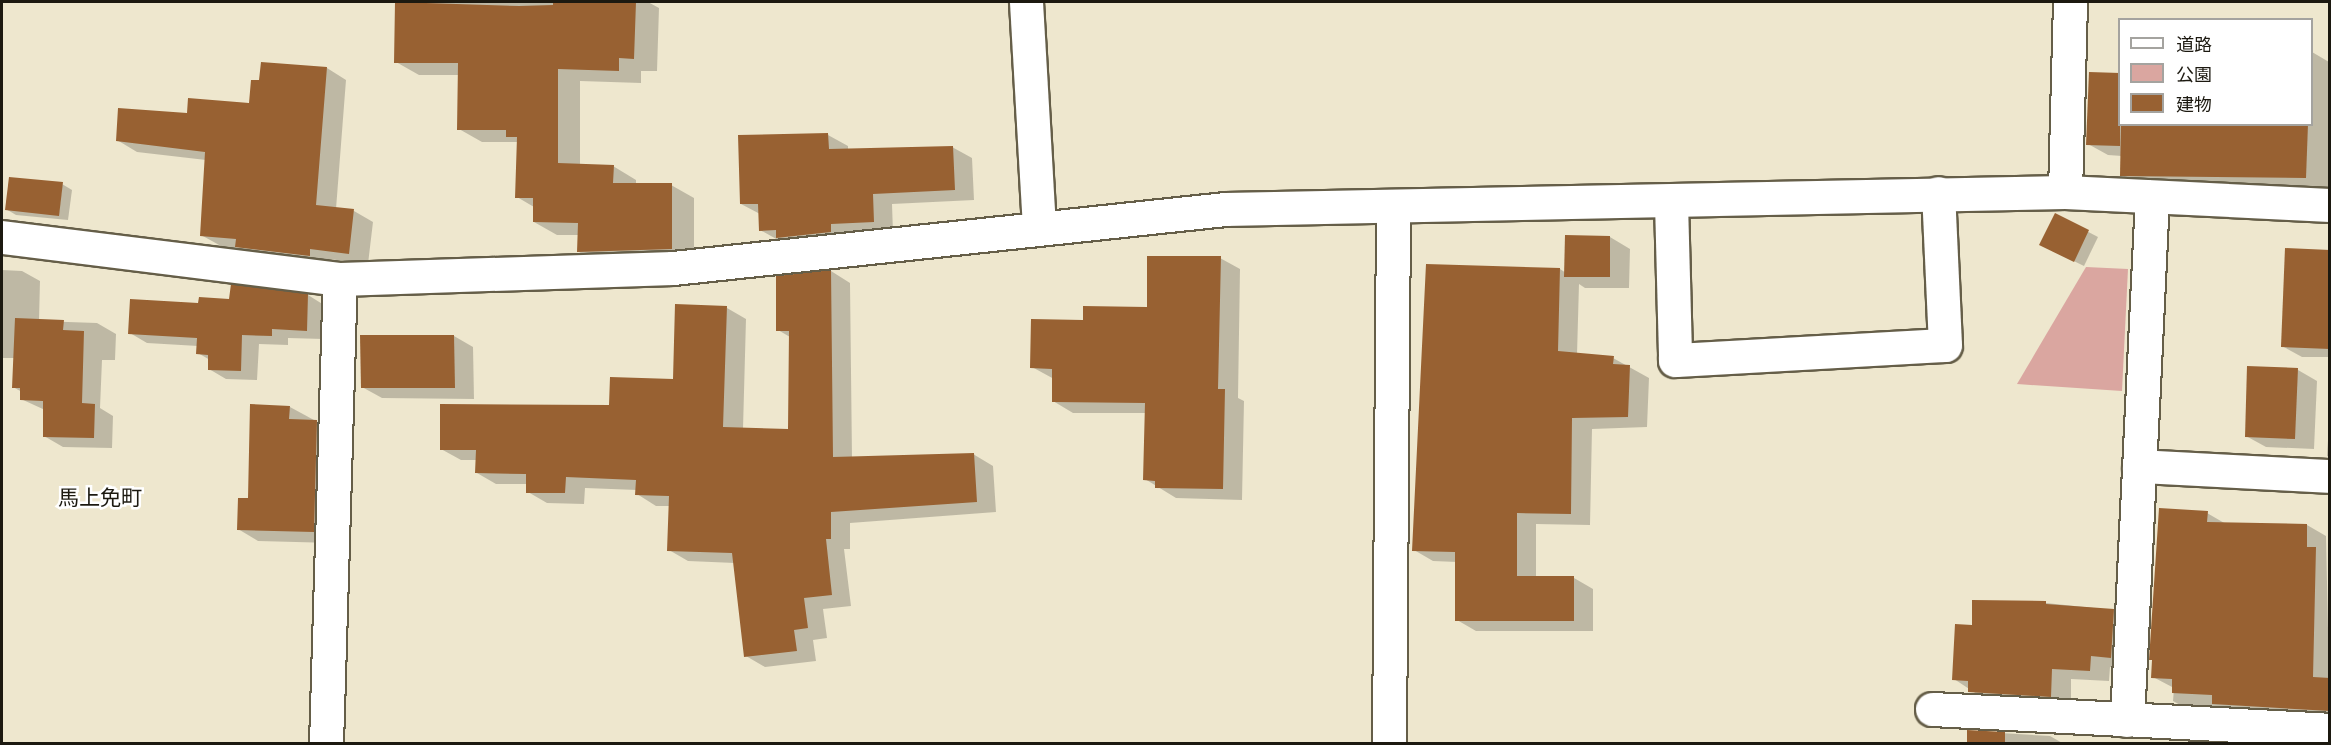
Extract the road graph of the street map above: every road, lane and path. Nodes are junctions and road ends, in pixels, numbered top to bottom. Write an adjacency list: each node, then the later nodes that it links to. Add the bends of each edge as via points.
1 (1026, 2): 9 (street)
2 (2070, 2): 3 (street)
3 (2065, 192): 4 (street); 5 (street)
4 (1938, 193): 6 (street); 6 (street, via 1946,345 1675,360)
5 (2152, 197): 7 (street); 12 (street)
6 (1671, 202): 8 (street)
7 (2330, 205)
8 (1393, 206): 9 (street, via 1225,209); 18 (street)
9 (1040, 227): 11 (street, via 876,249 673,268)
10 (2, 237): 11 (street)
11 (340, 279): 17 (street)
12 (2139, 466): 13 (street); 15 (street)
13 (2330, 476)
14 (1932, 709): 15 (street)
15 (2127, 720): 16 (street)
16 (2330, 730)
17 (326, 744)
18 (1389, 744)

